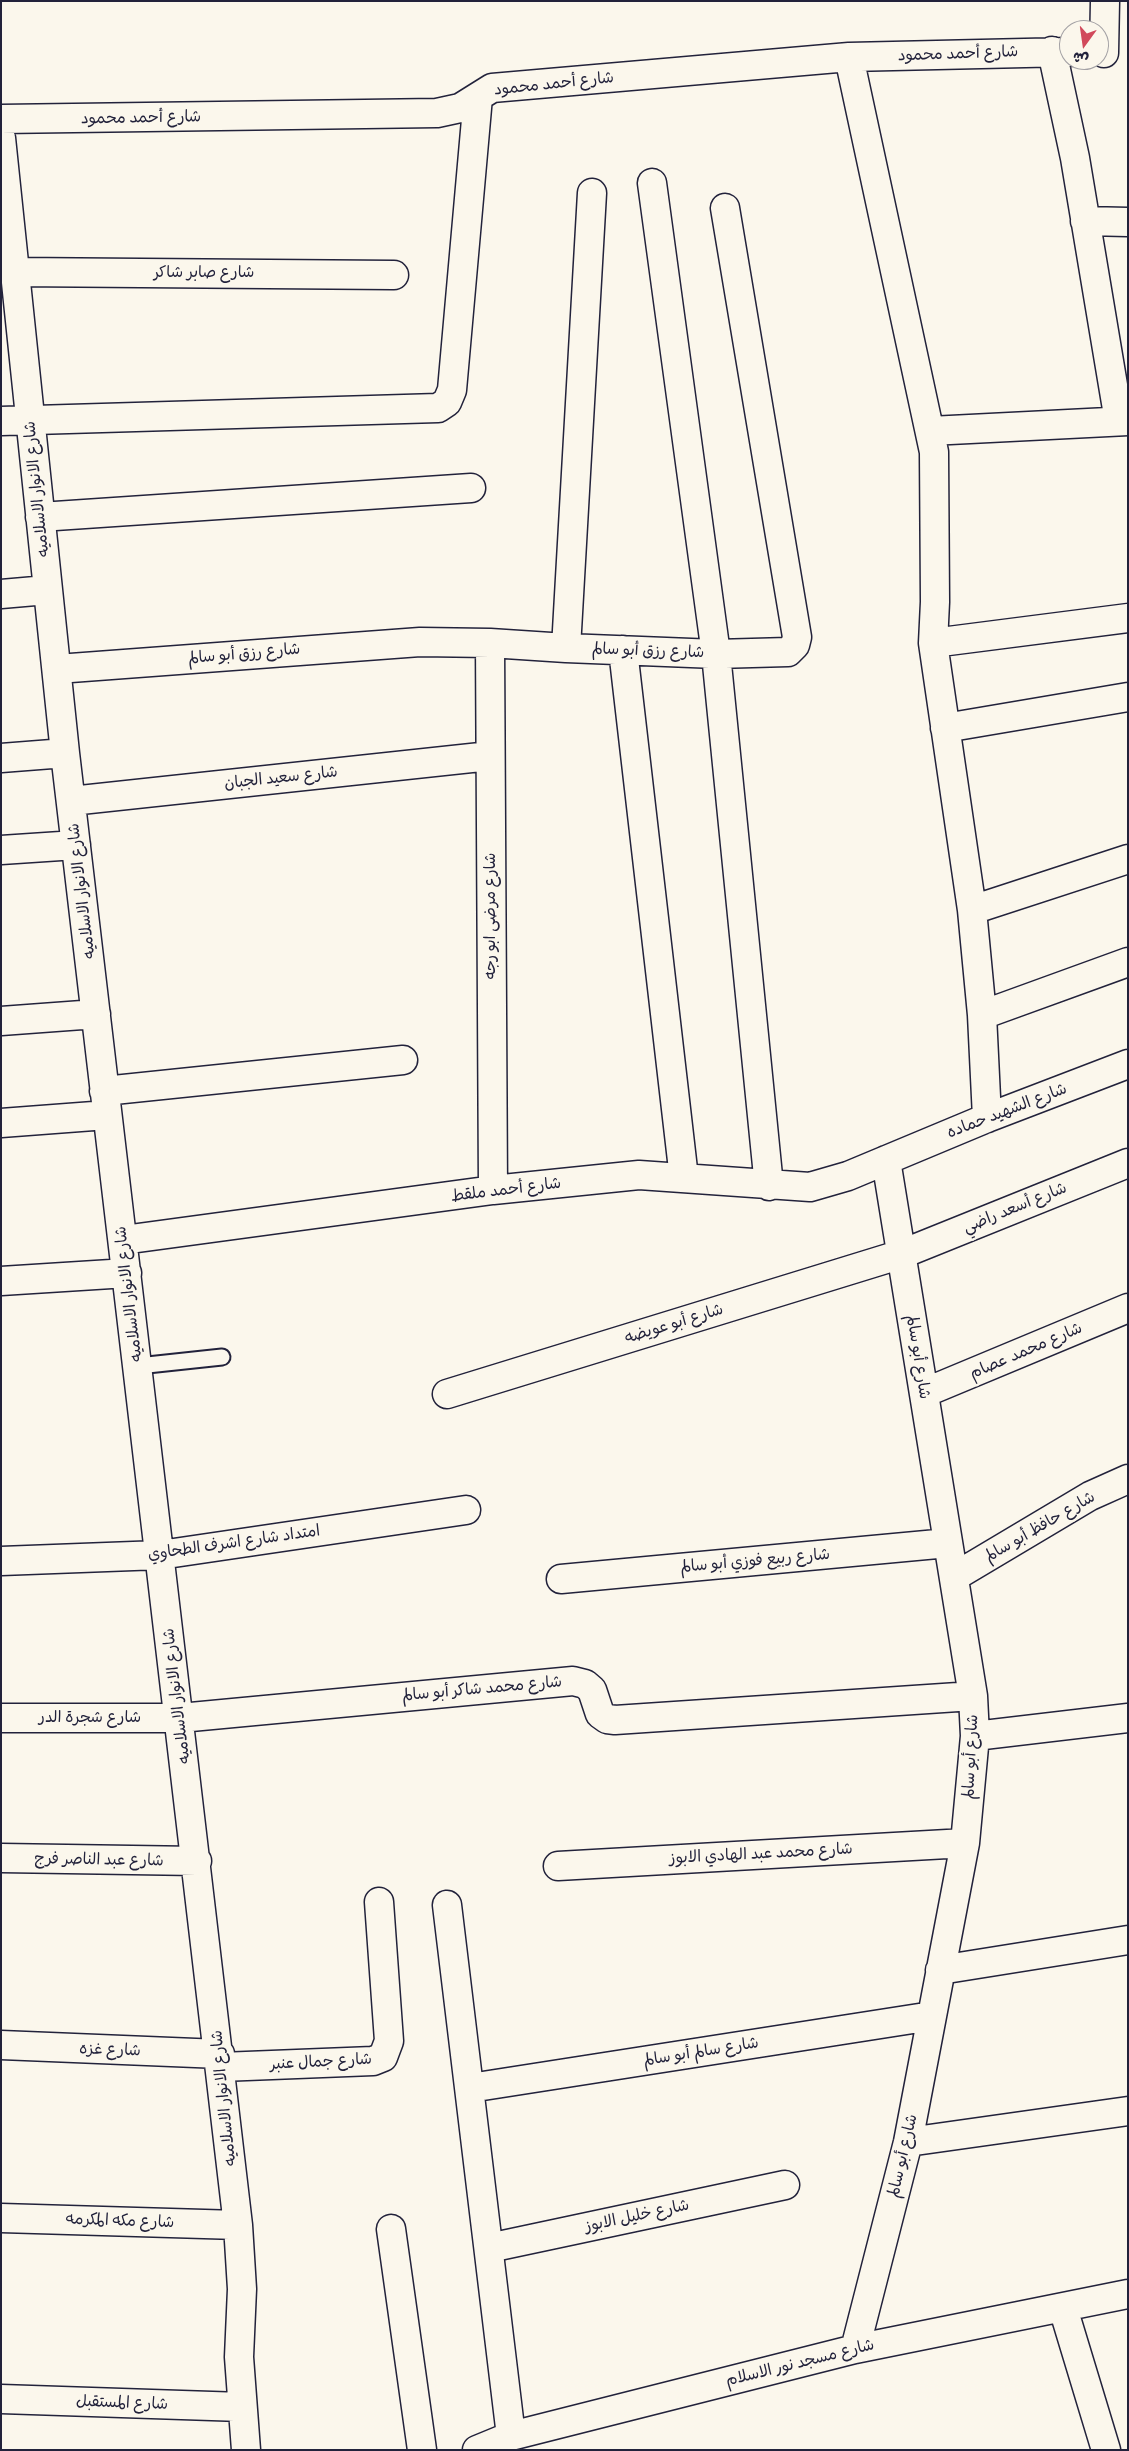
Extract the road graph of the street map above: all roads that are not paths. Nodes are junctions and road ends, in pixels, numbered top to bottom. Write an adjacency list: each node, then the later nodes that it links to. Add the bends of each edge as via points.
1 (1105, 1): 3 (street)
2 (1059, 52): 4 (street, شارع أحمد محمود)
3 (1110, 52)
4 (849, 57): 6 (street, شارع أحمد محمود, via 492,88); 21 (street)
5 (1063, 70): 13 (street)
6 (478, 97): 7 (street, شارع أحمد محمود, via 460,108 437,113); 18 (street, via 452,390 447,402 438,408)
7 (1, 120)
8 (1, 138): 9 (street, شارع الانوار الاسلاميه)
9 (3, 172): 15 (street, شارع الانوار الاسلاميه)
10 (652, 183): 31 (street)
11 (592, 193): 29 (street)
12 (726, 208): 31 (street, شارع رزق أبو سالم, via 796,637 788,652)
13 (1085, 221): 14 (street); 20 (street)
14 (1128, 222)
15 (15, 272): 16 (street, شارع صابر شاكر); 17 (street, شارع الانوار الاسلاميه)
16 (394, 275)
17 (11, 318): 18 (street, شارع الانوار الاسلاميه)
18 (29, 419): 19 (street); 23 (street, شارع الانوار الاسلاميه)
19 (1, 421)
20 (1123, 421): 21 (street)
21 (930, 431): 28 (street, via 934,452 935,602)
22 (471, 488): 23 (street)
23 (40, 517): 24 (street, شارع الانوار الاسلاميه)
24 (48, 590): 25 (street); 32 (street, شارع الانوار الاسلاميه)
25 (1, 594)
26 (1128, 618): 28 (street)
27 (490, 643): 29 (street, شارع رزق أبو سالم); 32 (street, شارع رزق أبو سالم, via 350,646); 36 (street, شارع مرضى ابو رجه)
28 (932, 643): 34 (street)
29 (566, 648): 30 (street, شارع رزق أبو سالم)
30 (623, 650): 31 (street, شارع رزق أبو سالم); 54 (street)
31 (716, 654): 55 (street)
32 (57, 669): 35 (street, شارع الانوار الاسلاميه)
33 (1128, 697): 34 (street)
34 (945, 728): 42 (street)
35 (65, 753): 37 (street); 38 (street, شارع الانوار الاسلاميه)
36 (490, 756): 38 (street, شارع سعيد الجبان); 56 (street, شارع مرضى ابو رجه)
37 (1, 758)
38 (71, 801): 39 (street, شارع الانوار الاسلاميه)
39 (76, 845): 40 (street); 44 (street, شارع الانوار الاسلاميه)
40 (1, 850)
41 (1128, 859): 42 (street)
42 (972, 910): 45 (street)
43 (1128, 962): 45 (street)
44 (96, 1014): 46 (street); 49 (street, شارع الانوار الاسلاميه)
45 (982, 1015): 50 (street)
46 (1, 1021)
47 (403, 1060): 49 (street)
48 (1128, 1064): 50 (street, شارع الشهيد حماده)
49 (106, 1103): 51 (street); 57 (street, شارع الانوار الاسلاميه)
50 (987, 1118): 52 (street, شارع الشهيد حماده)
51 (1, 1122)
52 (886, 1160): 55 (street, شارع أحمد ملقط, via 810,1187); 58 (street, شارع أبو سالم)
53 (1128, 1163): 58 (street, شارع أسعد راضي)
54 (684, 1178): 55 (street, شارع أحمد ملقط); 56 (street, شارع أحمد ملقط, via 639,1175)
55 (769, 1186)
56 (494, 1190): 57 (street, شارع أحمد ملقط)
57 (122, 1240): 59 (street, شارع الانوار الاسلاميه)
58 (902, 1254): 64 (street, شارع أبو سالم); 65 (street, شارع أبو عويضه)
59 (127, 1272): 60 (street); 63 (street, شارع الانوار الاسلاميه)
60 (1, 1281)
61 (1128, 1308): 64 (street, شارع محمد عصام)
62 (222, 1357): 63 (lane)
63 (138, 1366): 69 (street, شارع الانوار الاسلاميه)
64 (924, 1393): 68 (street, شارع أبو سالم)
65 (447, 1394)
66 (1128, 1480): 71 (street, شارع حافظ أبو سالم, via 1090,1496)
67 (466, 1510): 69 (street, امتداد شارع اشرف الطحاوي)
68 (948, 1543): 71 (street, شارع أبو سالم); 72 (street, شارع ربيع فوزي أبو سالم)
69 (160, 1555): 70 (street, امتداد شارع اشرف الطحاوي); 75 (street, شارع الانوار الاسلاميه)
70 (1, 1561)
71 (954, 1577): 73 (street, شارع أبو سالم)
72 (560, 1579)
73 (973, 1696): 75 (street, شارع محمد شاكر أبو سالم, via 615,1720 600,1714 592,1690 573,1680); 77 (street, شارع أبو سالم)
74 (1, 1718): 75 (street, شارع شجرة الدر)
75 (180, 1718): 80 (street, شارع الانوار الاسلاميه)
76 (1128, 1718): 77 (street)
77 (975, 1736): 78 (street, شارع أبو سالم)
78 (965, 1843): 81 (street, شارع محمد عبد الهادي الابوز); 85 (street, شارع أبو سالم)
79 (1, 1858): 80 (street, شارع عبد الناصر فرج)
80 (197, 1861): 88 (street, شارع الانوار الاسلاميه)
81 (558, 1866)
82 (379, 1902): 88 (street, شارع جمال عنبر, via 389,2041 383,2057 373,2061)
83 (447, 1905): 89 (street)
84 (1128, 1940): 85 (street)
85 (940, 1970): 86 (street, شارع أبو سالم)
86 (932, 2016): 89 (street, شارع سالم أبو سالم); 91 (street, شارع أبو سالم)
87 (1, 2045): 88 (street, شارع غزه)
88 (220, 2061): 94 (street, شارع الانوار الاسلاميه)
89 (470, 2088): 96 (street)
90 (1128, 2111): 91 (street)
91 (908, 2142): 99 (street, شارع أبو سالم)
92 (785, 2185): 96 (street, شارع خليل الابوز)
93 (1, 2218): 94 (street, شارع مكه المكرمه)
94 (238, 2225): 101 (street, شارع الانوار الاسلاميه, via 242,2289 239,2357)
95 (391, 2229): 104 (street)
96 (489, 2248): 102 (street)
97 (1128, 2294): 98 (street, شارع مسجد نور الاسلام)
98 (1063, 2308): 99 (street, شارع مسجد نور الاسلام); 106 (street)
99 (854, 2349): 102 (street, شارع مسجد نور الاسلام)
100 (1, 2399): 101 (street, شارع المستقبل)
101 (242, 2408): 103 (street, شارع الانوار الاسلاميه)
102 (511, 2436): 105 (street, شارع مسجد نور الاسلام)
103 (246, 2450)
104 (422, 2450)
105 (477, 2450)
106 (1106, 2450)

